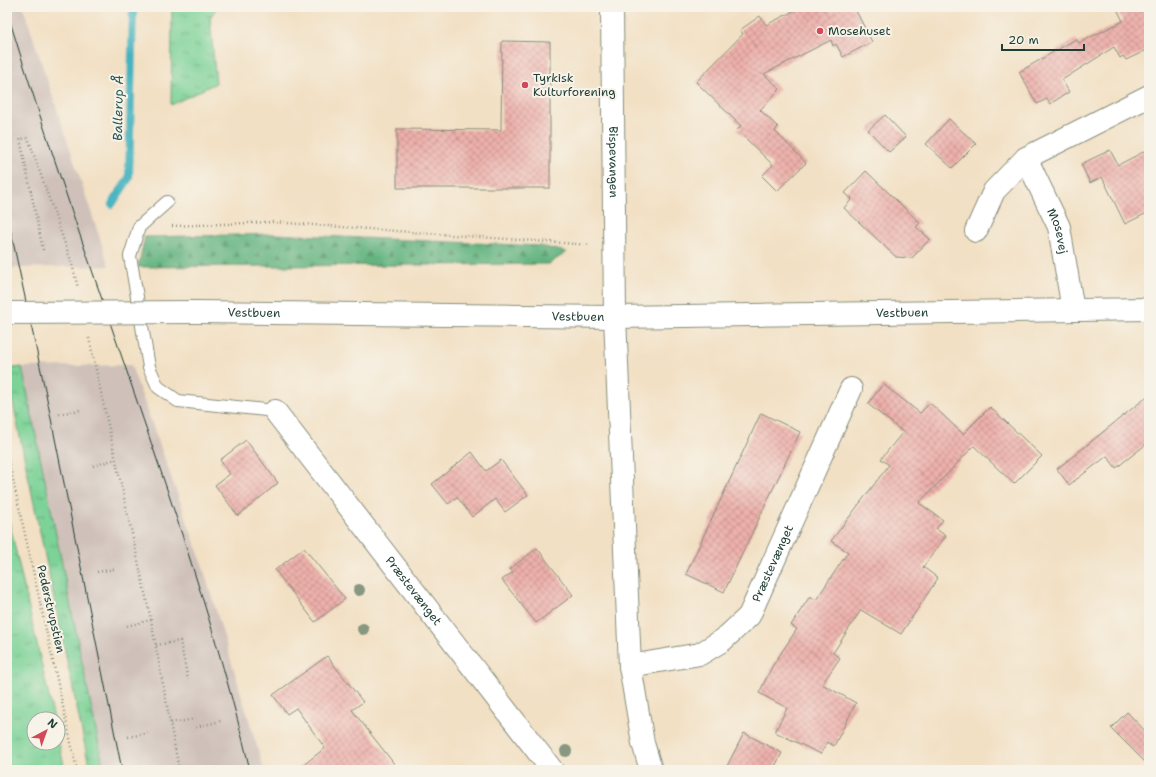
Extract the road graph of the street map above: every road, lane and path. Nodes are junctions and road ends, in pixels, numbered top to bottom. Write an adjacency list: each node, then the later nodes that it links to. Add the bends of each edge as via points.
1 (612, 7): 7 (street, Bispevangen)
2 (1149, 96): 3 (street)
3 (1026, 158): 6 (street, via 994,191); 11 (street, Mosevej, via 1059,227)
4 (167, 202): 5 (lane)
5 (139, 227): 7 (path, via 273,222); 17 (lane, via 130,256 149,367 158,387 178,401)
6 (976, 232)
7 (614, 247): 13 (street, Bispevangen)
8 (43, 250): 9 (path, via 20,139 28,138 72,264)
9 (79, 294)
10 (1149, 308): 11 (street, Vestbuen)
11 (1073, 310): 13 (street, Vestbuen)
12 (7, 313): 13 (street, Vestbuen, bridge, via 196,312)
13 (615, 317): 27 (street)
14 (87, 331): 20 (path)
15 (851, 389): 27 (street, Præstevænget, via 749,616 723,640 700,654)
16 (80, 410): 18 (path)
17 (275, 411): 37 (street, Præstevænget)
18 (59, 414)
19 (7, 453): 35 (path, Pederstrupstien)
20 (116, 459): 21 (path); 24 (path)
21 (93, 466)
22 (115, 569): 23 (path)
23 (97, 572)
24 (151, 620): 25 (path); 26 (path)
25 (127, 626)
26 (156, 644): 28 (path, via 180,641); 31 (path)
27 (630, 666): 38 (street, via 643,743)
28 (188, 680)
29 (194, 719): 31 (path)
30 (221, 720): 32 (path)
31 (171, 723): 36 (path)
32 (196, 727)
33 (148, 733): 34 (path)
34 (128, 737)
35 (78, 770)
36 (179, 770)
37 (552, 770)
38 (651, 770)

